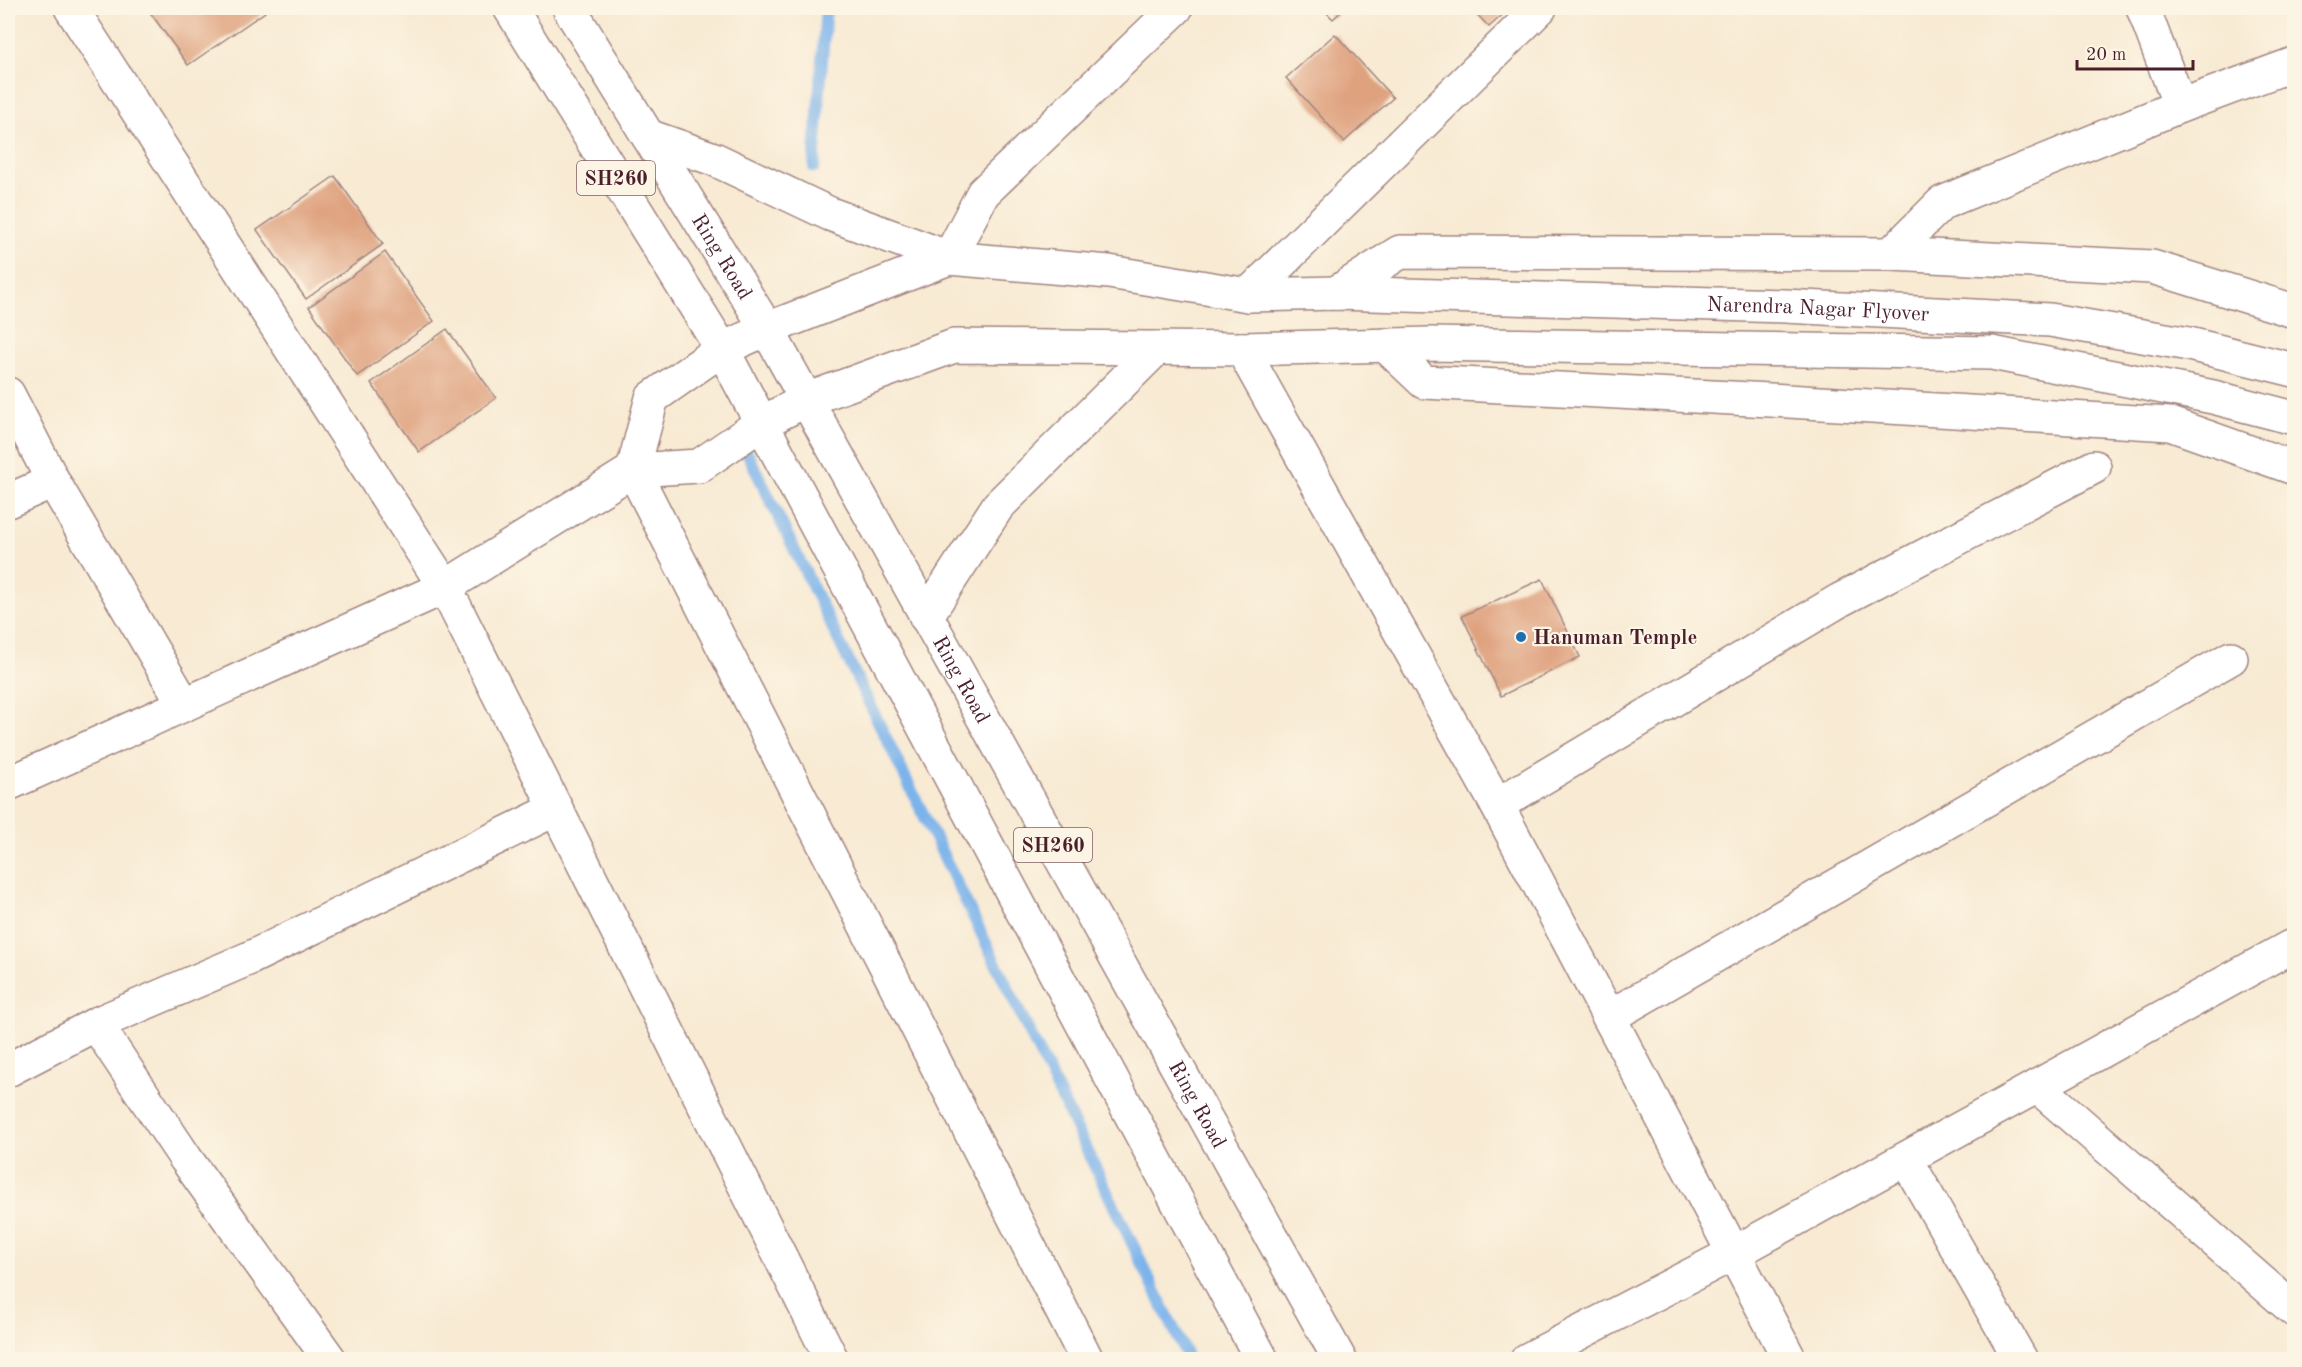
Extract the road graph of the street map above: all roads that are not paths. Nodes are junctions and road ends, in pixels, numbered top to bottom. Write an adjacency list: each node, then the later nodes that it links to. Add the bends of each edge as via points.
1 (71, 8): 30 (main road)
2 (510, 8): 18 (main road, SH260)
3 (569, 8): 9 (main road, Ring Road / SH260)
4 (1176, 8): 11 (main road, via 983,193)
5 (1540, 8): 13 (main road)
6 (2143, 8): 8 (main road)
7 (2295, 64): 8 (main road)
8 (2180, 106): 10 (main road, via 1942,203)
9 (648, 136): 11 (main road, via 714,159 830,214); 15 (main road, Ring Road / SH260)
10 (1891, 254): 12 (main road, via 1400,252); 14 (main road, via 2152,267)
11 (949, 258): 13 (main road, Narendra Nagar Flyover, via 1109,273); 15 (main road)
12 (1335, 293): 13 (main road, Narendra Nagar Flyover); 20 (main road, Narendra Nagar Flyover, via 1773,306 2050,320 2189,344)
13 (1248, 295)
14 (2295, 311)
15 (767, 329): 18 (main road); 22 (main road, Ring Road / SH260)
16 (1385, 345): 19 (main road, Narendra Nagar Flyover); 23 (main road, Narendra Nagar Flyover, via 1992,353 2213,397); 26 (main road, via 1424,382 2170,424)
17 (1156, 348): 19 (main road, Narendra Nagar Flyover); 22 (main road, Narendra Nagar Flyover, via 954,346); 31 (main road, via 998,506)
18 (722, 349): 24 (main road, SH260); 27 (main road, via 652,398)
19 (1242, 349): 35 (main road)
20 (2295, 370)
21 (8, 394): 28 (main road)
22 (806, 400): 24 (main road, Narendra Nagar Flyover); 31 (main road, Ring Road / SH260)
23 (2295, 418)
24 (762, 423): 27 (main road, Narendra Nagar Flyover, via 699,466); 48 (main road, SH260)
25 (2094, 467): 35 (main road, via 1840,600)
26 (2295, 468)
27 (633, 470): 30 (main road); 47 (main road)
28 (53, 481): 29 (main road); 33 (main road)
29 (8, 501)
30 (445, 587): 33 (main road); 36 (main road)
31 (926, 617): 49 (main road, Ring Road / SH260)
32 (2231, 658): 38 (main road)
33 (184, 704): 34 (main road)
34 (8, 784)
35 (1497, 806): 38 (main road)
36 (556, 809): 39 (main road, via 250,958); 46 (main road)
37 (2293, 947): 41 (main road)
38 (1608, 1017): 43 (main road)
39 (96, 1024): 40 (main road); 45 (main road, via 186,1159)
40 (8, 1070)
41 (2037, 1086): 42 (main road); 44 (main road)
42 (1906, 1159): 43 (main road); 52 (main road)
43 (1734, 1253): 50 (main road); 51 (main road)
44 (2295, 1310)
45 (330, 1359)
46 (832, 1359)
47 (1087, 1359)
48 (1262, 1359)
49 (1340, 1359)
50 (1527, 1359)
51 (1790, 1359)
52 (2021, 1359)

